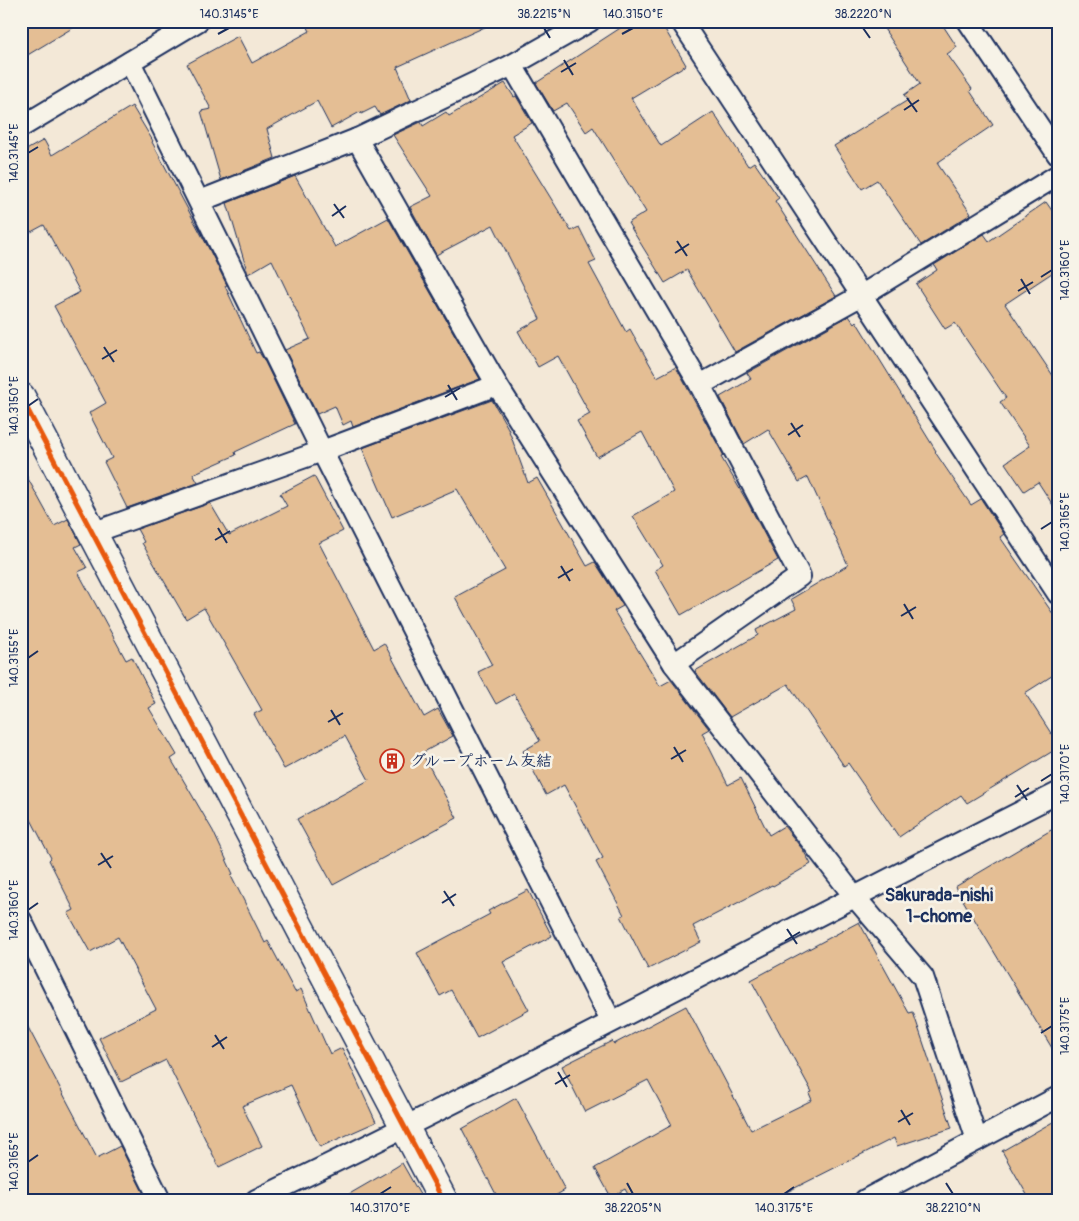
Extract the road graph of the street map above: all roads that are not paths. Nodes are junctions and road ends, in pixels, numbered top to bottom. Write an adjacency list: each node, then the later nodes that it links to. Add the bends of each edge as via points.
1 (198, 21): 5 (lane)
2 (590, 21): 6 (lane)
3 (681, 21): 12 (lane)
4 (968, 21): 9 (lane)
5 (130, 62): 7 (lane); 11 (lane)
6 (512, 65): 8 (lane); 14 (lane)
7 (21, 127)
8 (357, 139): 11 (lane); 13 (lane)
9 (1058, 155)
10 (1058, 175): 12 (lane)
11 (200, 201): 16 (lane)
12 (862, 295): 14 (lane); 18 (lane)
13 (497, 385): 16 (lane); 19 (lane)
14 (700, 385): 19 (lane, via 800,576)
15 (22, 399): 17 (street)
16 (322, 451): 17 (lane); 23 (lane)
17 (92, 533): 25 (street)
18 (1058, 594)
19 (674, 664): 21 (lane)
20 (1058, 793): 21 (lane)
21 (854, 896): 23 (lane); 26 (lane, via 923,977)
22 (21, 920): 27 (lane)
23 (611, 1021): 25 (lane)
24 (1058, 1097): 26 (lane)
25 (406, 1128): 28 (lane); 29 (street)
26 (977, 1140): 30 (lane)
27 (160, 1200)
28 (256, 1200)
29 (443, 1200)
30 (865, 1200)

